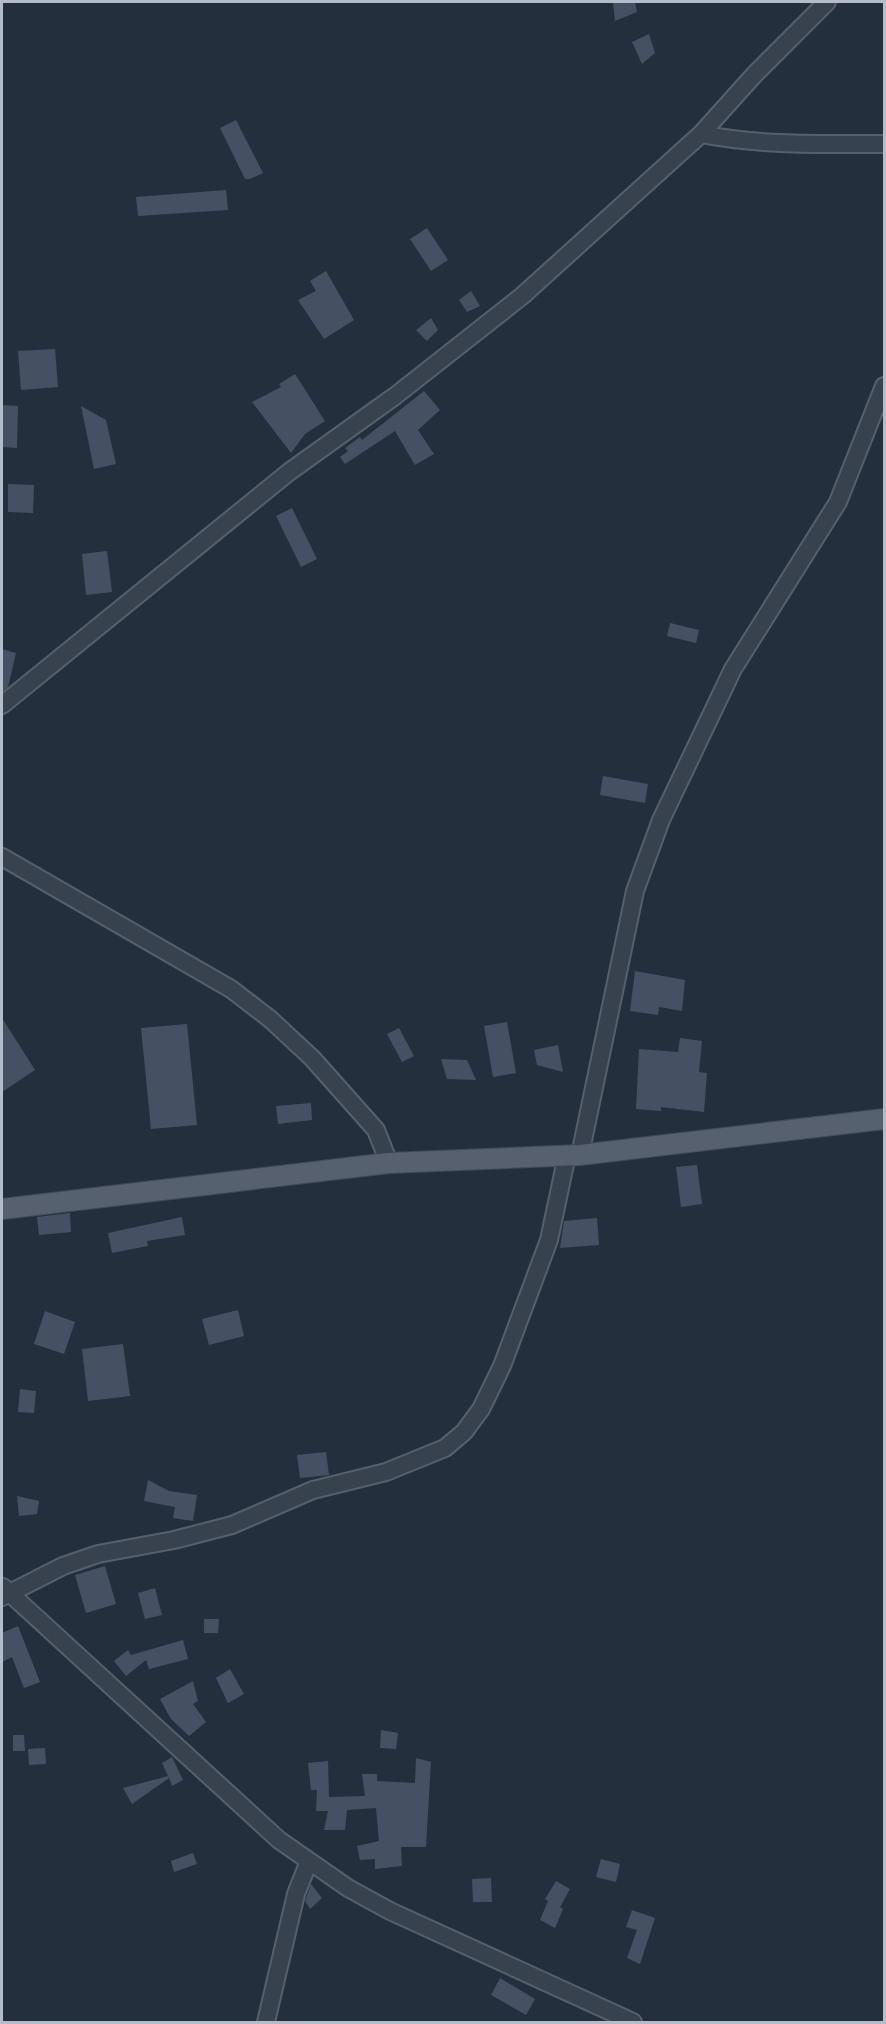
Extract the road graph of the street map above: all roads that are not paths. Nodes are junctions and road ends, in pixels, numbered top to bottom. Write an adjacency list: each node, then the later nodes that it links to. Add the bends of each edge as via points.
1 (827, 2): 2 (street)
2 (701, 134): 3 (street, via 787,143); 5 (street, via 522,296 395,396 289,472)
3 (885, 144)
4 (885, 386): 8 (street, via 837,502 733,669 662,820 635,891)
5 (2, 705)
6 (2, 857): 9 (street, via 231,988 312,1058 376,1130)
7 (885, 1119): 8 (main road)
8 (573, 1155): 9 (main road); 11 (street, via 549,1240 502,1366 481,1409 446,1448 386,1472 313,1490 232,1525 98,1554)
9 (389, 1163): 10 (main road)
10 (2, 1209)
11 (4, 1592): 12 (street, via 279,1840)
12 (309, 1861): 13 (street, via 296,1894); 14 (street, via 390,1911)
13 (266, 2022)
14 (633, 2022)

